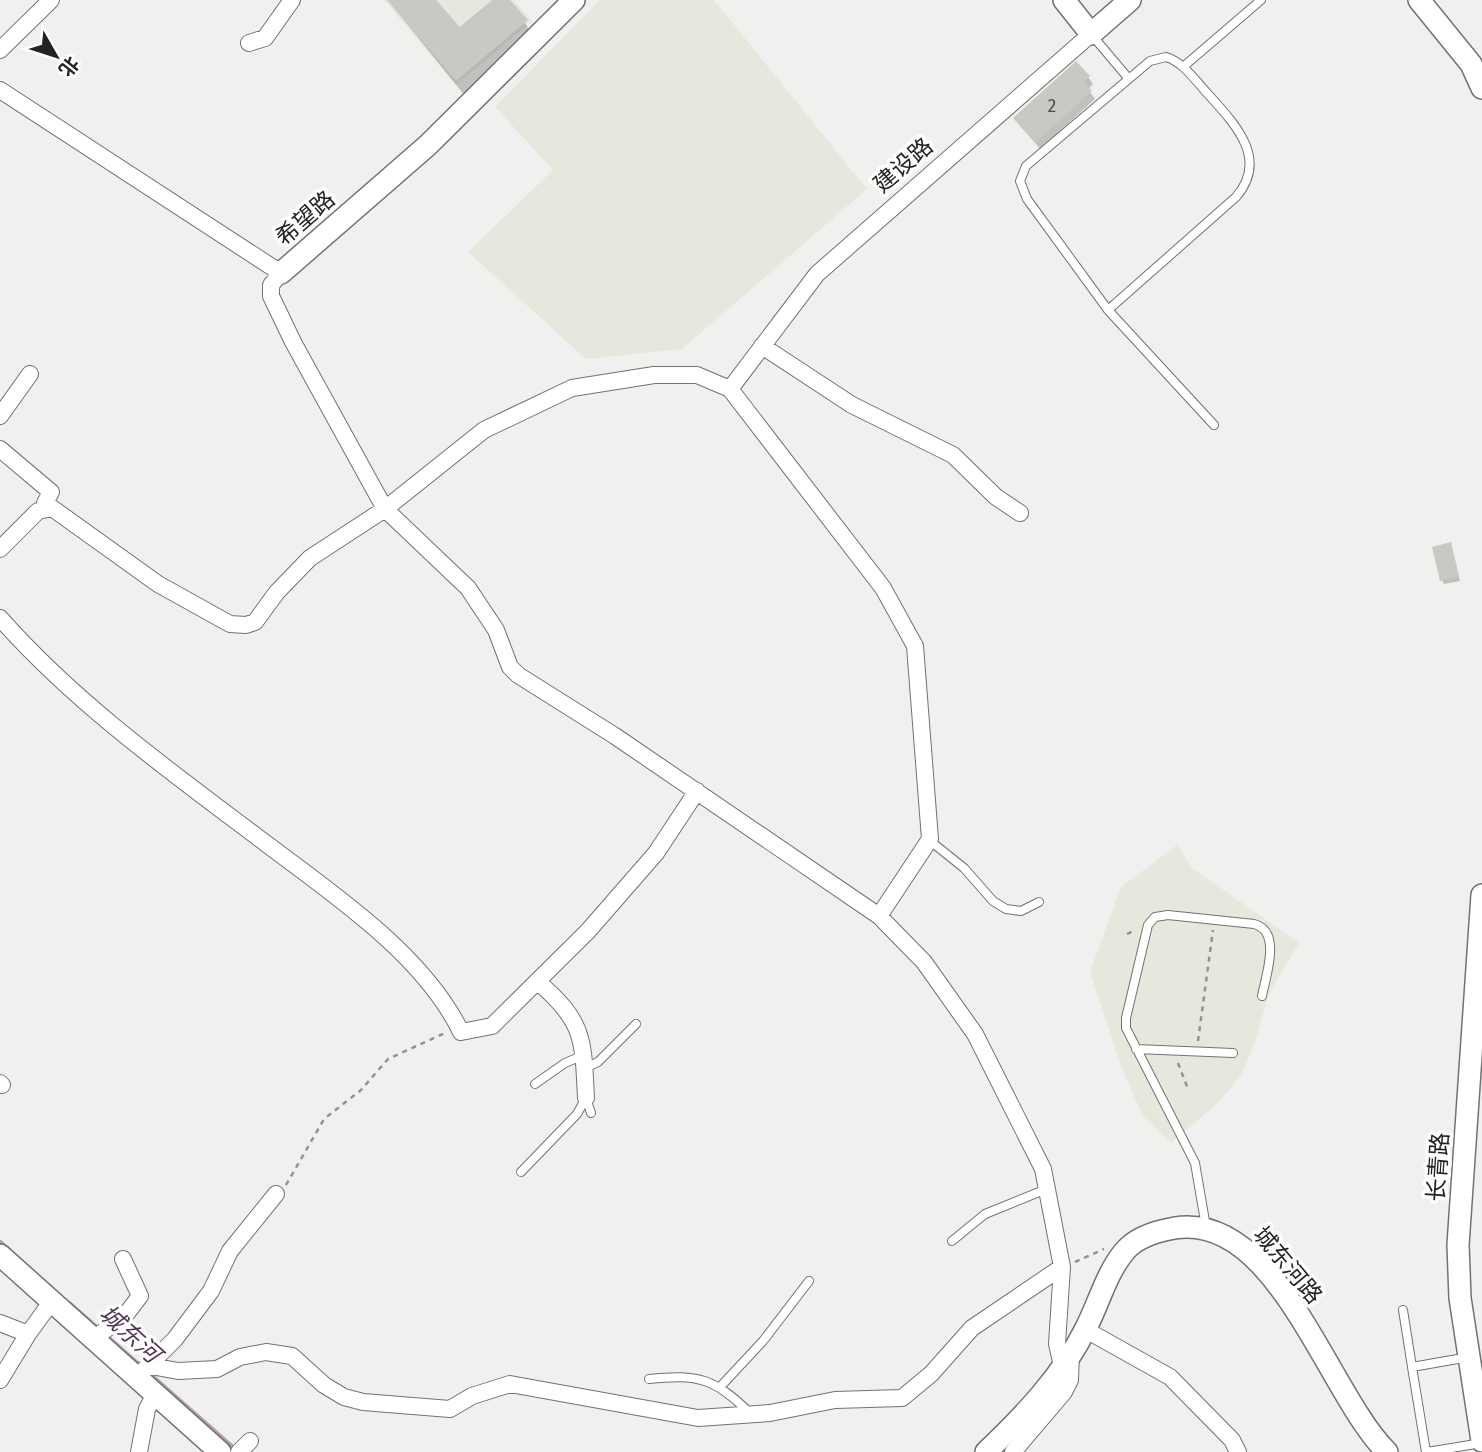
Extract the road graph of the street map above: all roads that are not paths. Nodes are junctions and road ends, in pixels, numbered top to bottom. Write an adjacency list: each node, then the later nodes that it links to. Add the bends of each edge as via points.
1 (51, 0): 12 (street)
2 (292, 0): 9 (street, via 265,38)
3 (574, 0): 17 (street, 希望路, via 428,145)
4 (1064, 0): 8 (street)
5 (1130, 0): 8 (street, 建设路)
6 (1261, 0): 13 (lane)
7 (1419, 0): 11 (street)
8 (1091, 34): 14 (lane); 19 (street, 建设路, via 817,274)
9 (249, 43)
10 (1482, 44): 11 (street)
11 (1460, 49): 15 (street)
12 (0, 50)
13 (1183, 67): 14 (lane, via 1172,58 1157,57); 18 (lane, via 1244,138 1250,171 1247,181 1236,197)
14 (1129, 79): 18 (lane, via 1027,166 1020,181 1027,199)
15 (1482, 88)
16 (0, 90): 17 (street, 希望路)
17 (281, 273): 26 (street, via 271,285 271,296)
18 (1108, 310): 23 (lane)
19 (762, 346): 21 (street, 建设路); 27 (street, via 852,405 953,455 996,497)
20 (30, 374): 22 (street)
21 (730, 389): 26 (street, via 697,375 654,375 572,388 484,430); 31 (street, via 883,588 915,646)
22 (0, 416)
23 (1214, 425)
24 (0, 449): 25 (street, via 51,492)
25 (47, 507): 26 (street, via 158,583 239,626 255,622 310,558); 28 (street)
26 (386, 509): 30 (street, via 468,588 496,630 518,676)
27 (1020, 513)
28 (0, 549)
29 (0, 618): 35 (street, via 56,677 120,733 295,865 401,953 439,996 461,1032 492,1026)
30 (697, 791): 34 (street); 35 (street, via 634,882)
31 (929, 840): 33 (lane, via 948,852 999,906 1021,911); 34 (street)
32 (1482, 895): 58 (street, 长青路, via 1458,1245)
33 (1039, 902)
34 (879, 916): 44 (street, via 924,962 975,1034)
35 (538, 982): 40 (street, via 575,1021)
36 (1262, 996): 38 (lane, via 1271,937 1268,931 1255,924 1155,917 1148,925 1126,1018)
37 (636, 1024): 40 (lane, via 598,1062)
38 (1136, 1049): 39 (lane); 46 (lane, via 1195,1163)
39 (1233, 1053)
40 (584, 1062): 41 (lane, via 565,1063); 42 (street)
41 (535, 1084)
42 (589, 1106): 43 (lane)
43 (521, 1172)
44 (1049, 1188): 47 (lane, via 985,1214); 50 (street)
45 (276, 1194): 61 (street, via 230,1251 211,1291)
46 (1206, 1227): 55 (street, 城东河路, via 1163,1230 1125,1250); 73 (street, 城东河路, via 1234,1239 1263,1268 1326,1356 1359,1418)
47 (952, 1241)
48 (0, 1255): 52 (street)
49 (123, 1259): 56 (street, via 140,1296)
50 (1062, 1267): 59 (street, via 1057,1344); 66 (street, via 972,1328 931,1374 902,1398 835,1399)
51 (809, 1281): 64 (lane, via 764,1341)
52 (52, 1301): 56 (street); 57 (street)
53 (1403, 1310): 60 (lane)
54 (0, 1323): 57 (street)
55 (1086, 1330): 59 (street, 城东河路); 72 (street, via 1170,1377 1232,1440)
56 (102, 1333): 61 (street)
57 (28, 1334): 63 (street)
58 (1469, 1357): 60 (lane); 67 (street, 长青路)
59 (1067, 1359): 70 (street, 城东河路); 71 (street, via 1070,1380 1064,1392)
60 (1412, 1367): 74 (lane)
61 (143, 1371): 65 (street); 66 (street, via 217,1369 240,1357 266,1352 292,1356 324,1385 363,1402 450,1409 472,1396 510,1384 698,1418)
62 (649, 1379): 64 (lane, via 691,1379)
63 (0, 1380)
64 (721, 1386): 66 (lane)
65 (155, 1394): 68 (street, via 147,1409); 69 (street)
66 (751, 1414)
67 (1482, 1442): 74 (lane)
68 (139, 1452)
69 (220, 1452)
70 (986, 1452)
71 (1013, 1452)
72 (1238, 1452)
73 (1387, 1452)
74 (1427, 1452)

